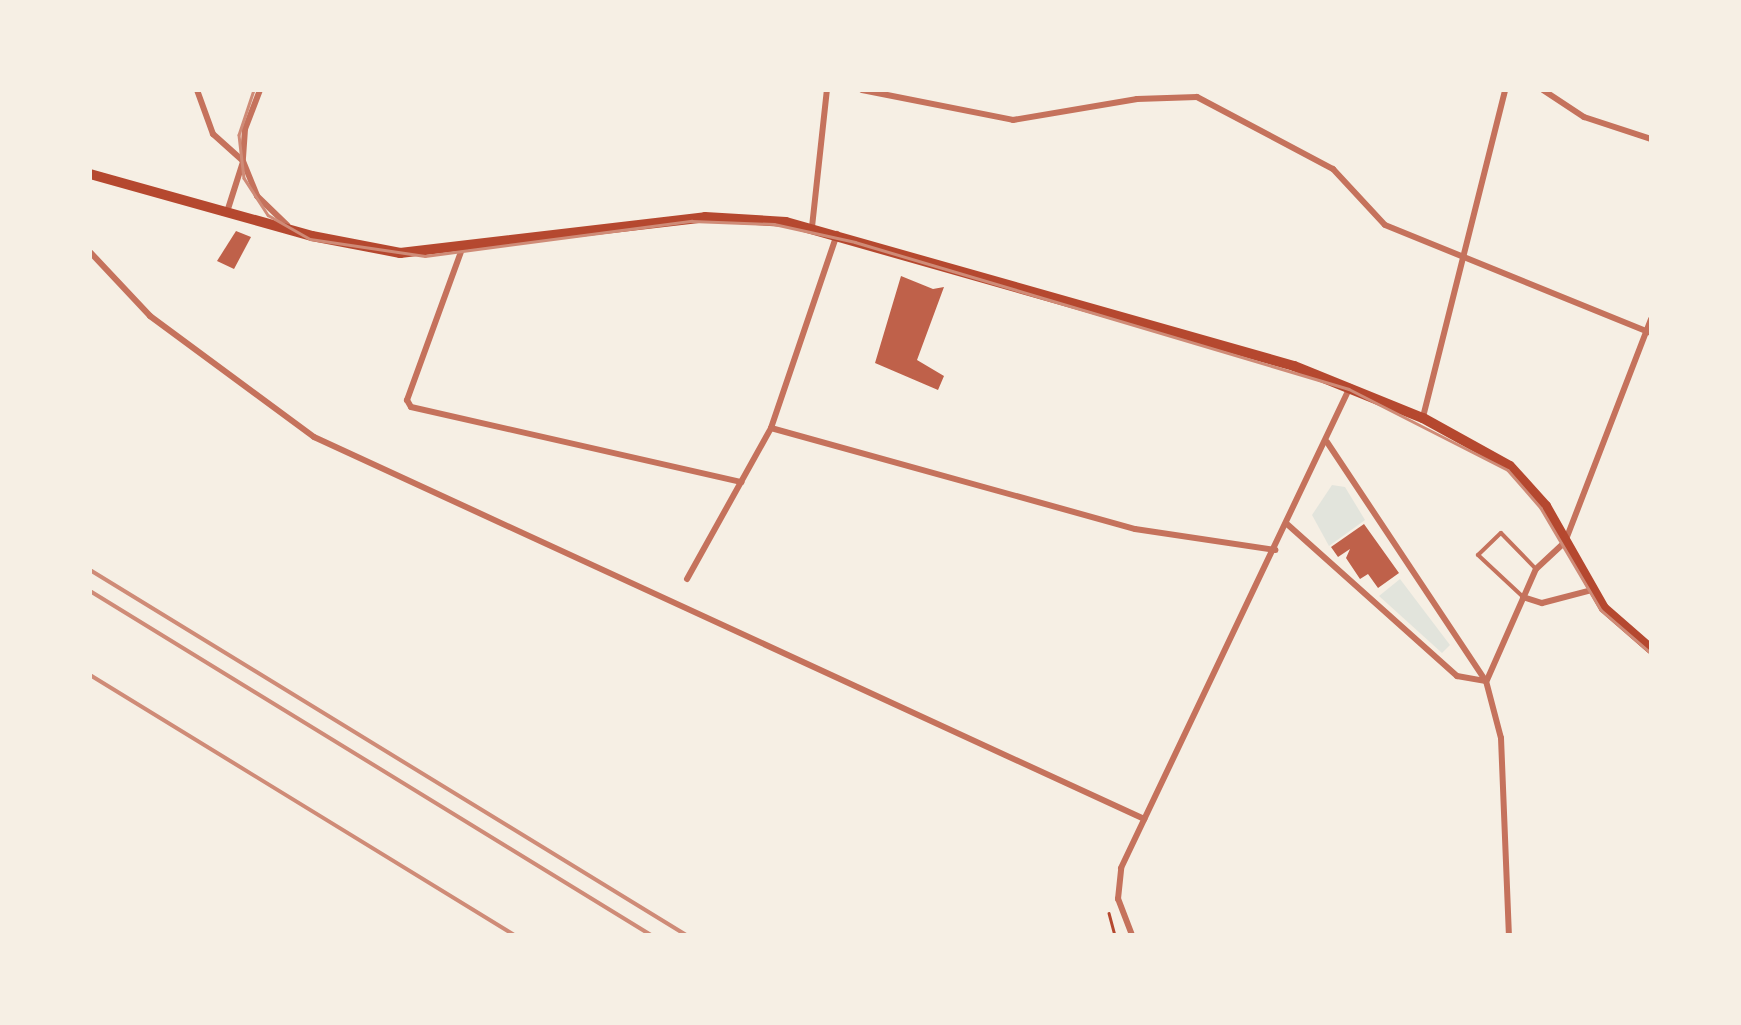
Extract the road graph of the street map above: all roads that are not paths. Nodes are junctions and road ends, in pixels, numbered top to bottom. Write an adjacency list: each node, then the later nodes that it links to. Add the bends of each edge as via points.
1 (197, 90): 8 (street, via 213,134)
2 (260, 90): 8 (street, via 245,130)
3 (828, 90): 11 (street)
4 (862, 90): 15 (street, via 1013,120 1137,98 1197,97 1333,169 1385,225)
5 (1505, 90): 15 (street)
6 (1543, 90): 7 (street, via 1584,117)
7 (1651, 139)
8 (244, 161): 10 (street); 12 (street, via 256,196)
9 (90, 174): 10 (main road)
10 (227, 212): 12 (main road)
11 (812, 227): 13 (main road); 14 (main road, via 705,218)
12 (292, 228): 14 (main road, via 388,252)
13 (838, 233): 19 (main road); 21 (street)
14 (462, 249): 23 (street, via 407,400 411,408)
15 (1460, 251): 18 (street); 20 (street)
16 (90, 252): 33 (street, via 150,316 314,437)
17 (1651, 318): 18 (street)
18 (1649, 332): 25 (street)
19 (1351, 386): 20 (main road); 22 (street)
20 (1423, 418): 25 (main road, via 1510,466 1546,506)
21 (771, 428): 23 (street); 26 (street, via 1135,529)
22 (1327, 442): 24 (street); 32 (street)
23 (742, 482): 28 (street)
24 (1287, 524): 26 (street); 32 (street, via 1457,676)
25 (1565, 542): 27 (street); 29 (main road)
26 (1275, 550): 33 (street)
27 (1536, 569): 30 (street); 30 (lane, via 1502,533 1478,555)
28 (688, 580)
29 (1592, 590): 30 (street, via 1542,603); 31 (main road, via 1614,620)
30 (1523, 597): 32 (street)
31 (1651, 649)
32 (1486, 682): 35 (street, via 1501,738)
33 (1144, 818): 34 (street, via 1118,883)
34 (1132, 935)
35 (1508, 935)

